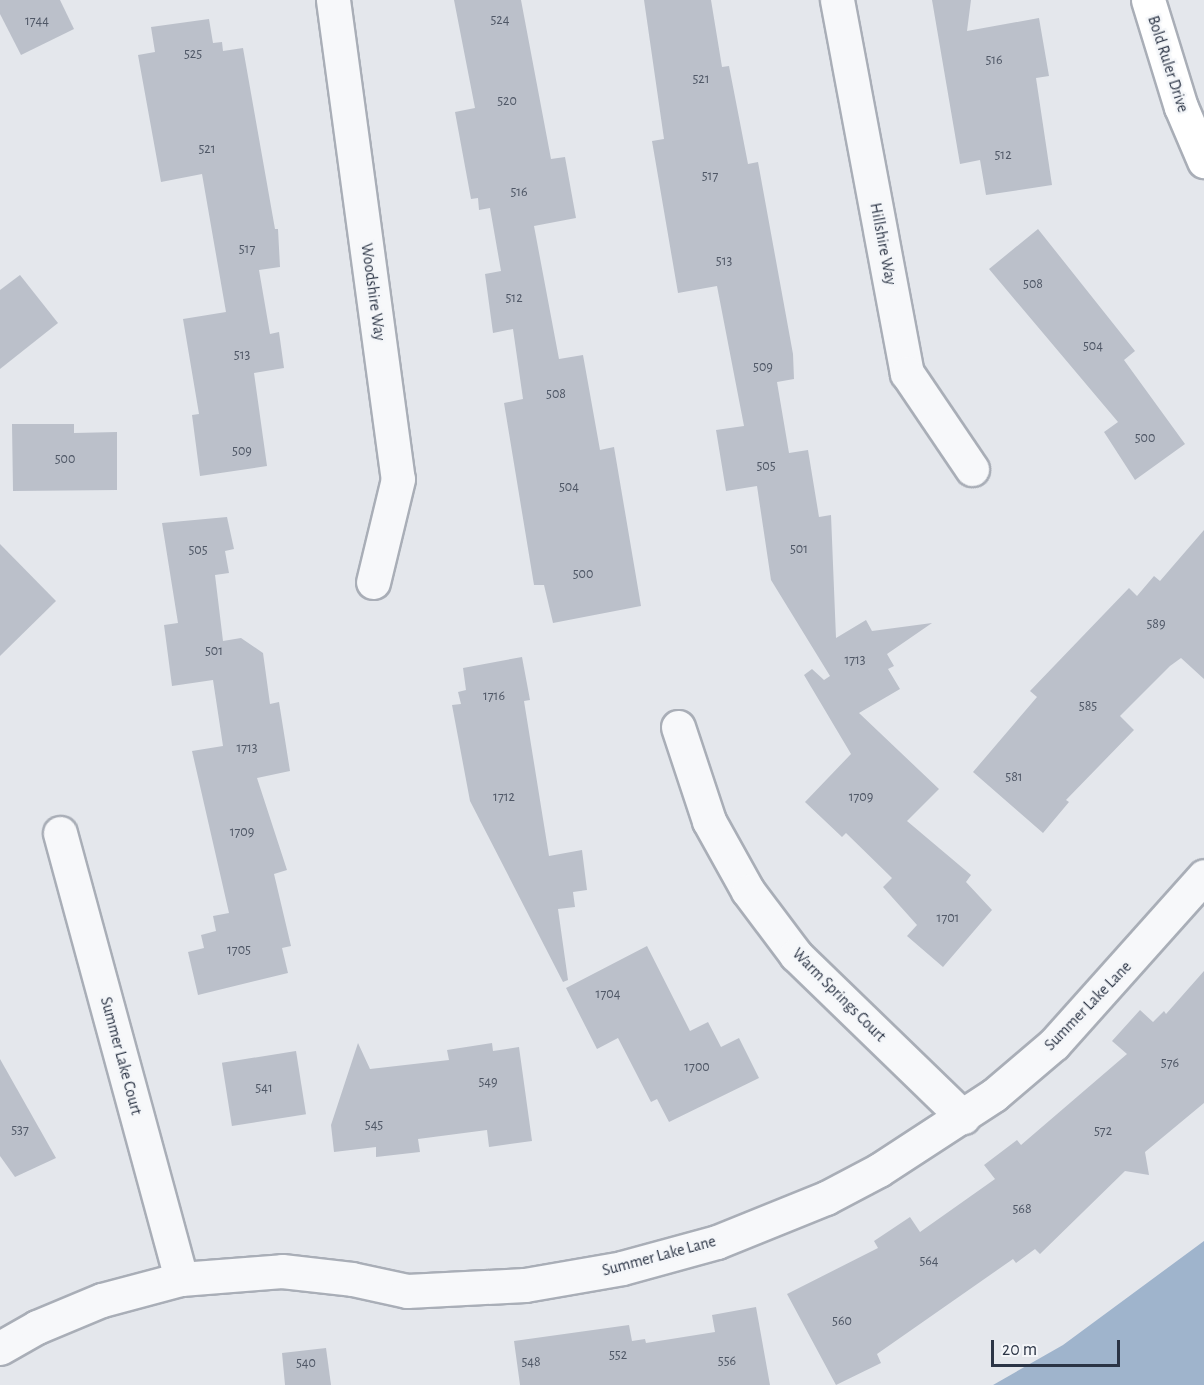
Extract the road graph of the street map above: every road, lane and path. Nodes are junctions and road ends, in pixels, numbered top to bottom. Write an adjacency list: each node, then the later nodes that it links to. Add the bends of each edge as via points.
1 (333, 0): 6 (street, Woodshire Way, via 398,480)
2 (837, 0): 5 (street, Hillshire Way, via 907,373)
3 (1148, 0): 4 (street, Bold Ruler Drive, via 1181,107)
4 (1204, 160)
5 (972, 469)
6 (373, 582)
7 (678, 727): 10 (street, Warm Springs Court, via 709,821 748,891 796,955)
8 (60, 833): 11 (street, Summer Lake Court)
9 (1204, 876): 10 (street, Summer Lake Lane, via 1054,1044)
10 (963, 1116): 11 (street, Summer Lake Lane, via 879,1170 826,1198 717,1242 622,1268 525,1285 407,1291 352,1279 282,1271)
11 (181, 1279): 12 (street, Summer Lake Lane, via 102,1299)
12 (0, 1348)

